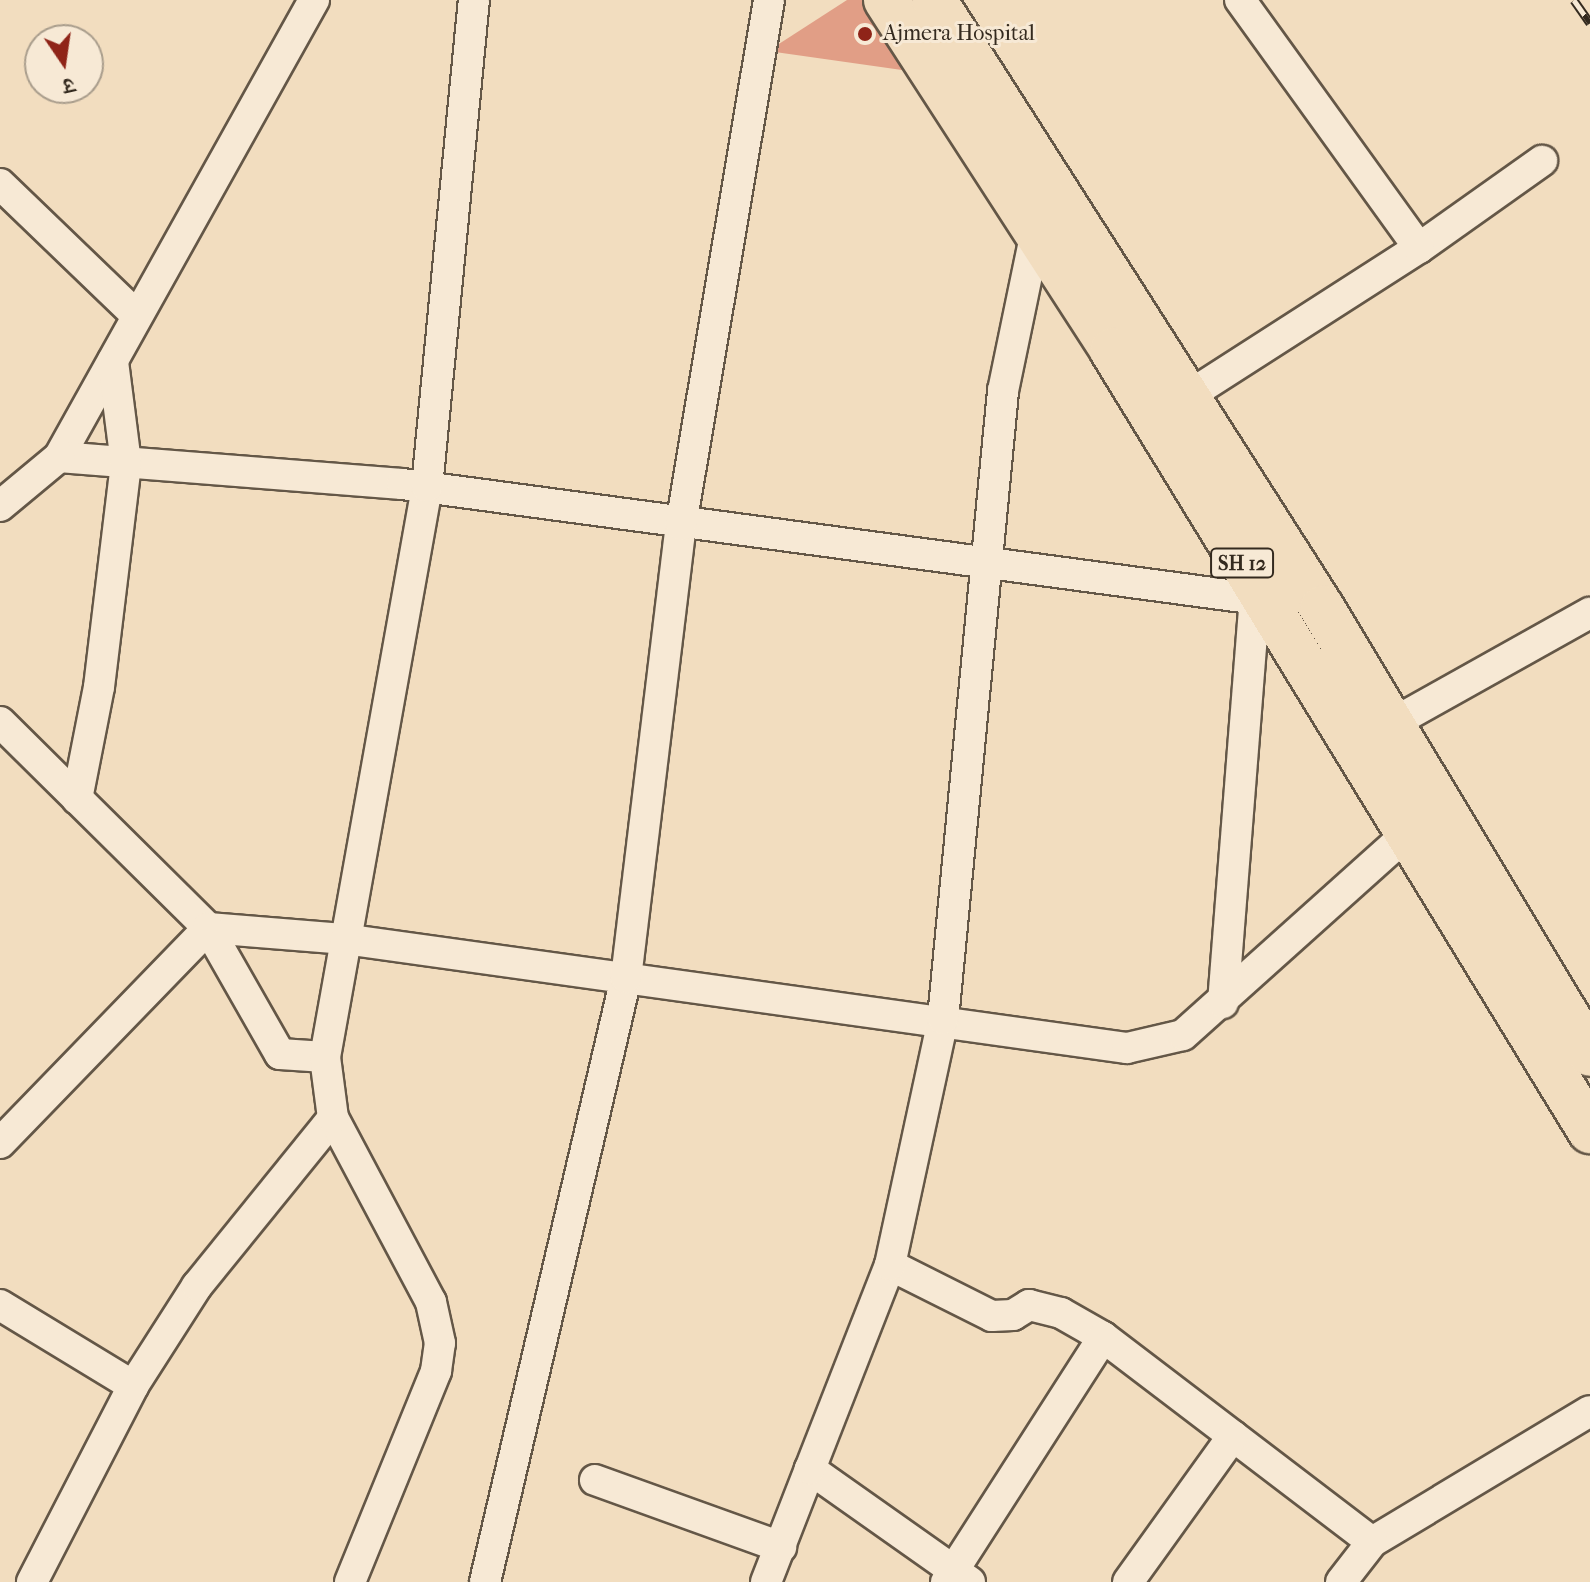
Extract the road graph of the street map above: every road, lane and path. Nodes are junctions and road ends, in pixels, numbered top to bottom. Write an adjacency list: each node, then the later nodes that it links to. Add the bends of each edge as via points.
1 (314, 0): 11 (street)
2 (474, 0): 16 (street)
3 (769, 0): 18 (street)
4 (886, 0): 9 (main road, SH 12)
5 (934, 0): 13 (main road, SH 12)
6 (1240, 0): 10 (street)
7 (1542, 161): 10 (street)
8 (0, 184): 11 (street)
9 (1036, 231): 19 (street, via 1003,391); 20 (main road, SH 12)
10 (1419, 248): 13 (street)
11 (137, 316): 12 (street)
12 (113, 361): 14 (street); 15 (street)
13 (1185, 398): 23 (main road, SH 12)
14 (59, 457): 15 (street); 17 (street)
15 (126, 463): 16 (street); 24 (street, via 99,687)
16 (427, 487): 18 (street); 27 (street)
17 (0, 506)
18 (681, 525): 19 (street); 28 (street)
19 (987, 560): 20 (street); 30 (street)
20 (1260, 599): 25 (main road, SH 12); 29 (street)
21 (1590, 613): 23 (street)
22 (0, 722): 24 (street)
23 (1391, 724): 31 (main road, SH 12)
24 (77, 799): 26 (street)
25 (1407, 834): 29 (street); 35 (main road, SH 12)
26 (208, 928): 27 (street); 32 (street, via 280,1054); 34 (street)
27 (344, 939): 28 (street); 32 (street)
28 (626, 978): 30 (street); 49 (street)
29 (1223, 1003): 30 (street, via 1183,1035 1127,1048)
30 (943, 1019): 36 (street)
31 (1590, 1054)
32 (325, 1057): 33 (street)
33 (333, 1118): 39 (street, via 197,1286); 48 (street, via 431,1302 440,1343 436,1371)
34 (4, 1126)
35 (1590, 1131)
36 (890, 1265): 38 (street, via 992,1316 1044,1305); 42 (street)
37 (0, 1305): 39 (street)
38 (1103, 1337): 41 (street); 46 (street)
39 (133, 1386): 47 (street)
40 (1590, 1411): 44 (street)
41 (1233, 1436): 44 (street); 51 (street)
42 (810, 1469): 45 (street); 46 (street)
43 (595, 1480): 45 (street)
44 (1372, 1542): 52 (street)
45 (781, 1547): 50 (street)
46 (955, 1579)
47 (32, 1582)
48 (350, 1582)
49 (485, 1582)
50 (766, 1582)
51 (1128, 1582)
52 (1341, 1582)

